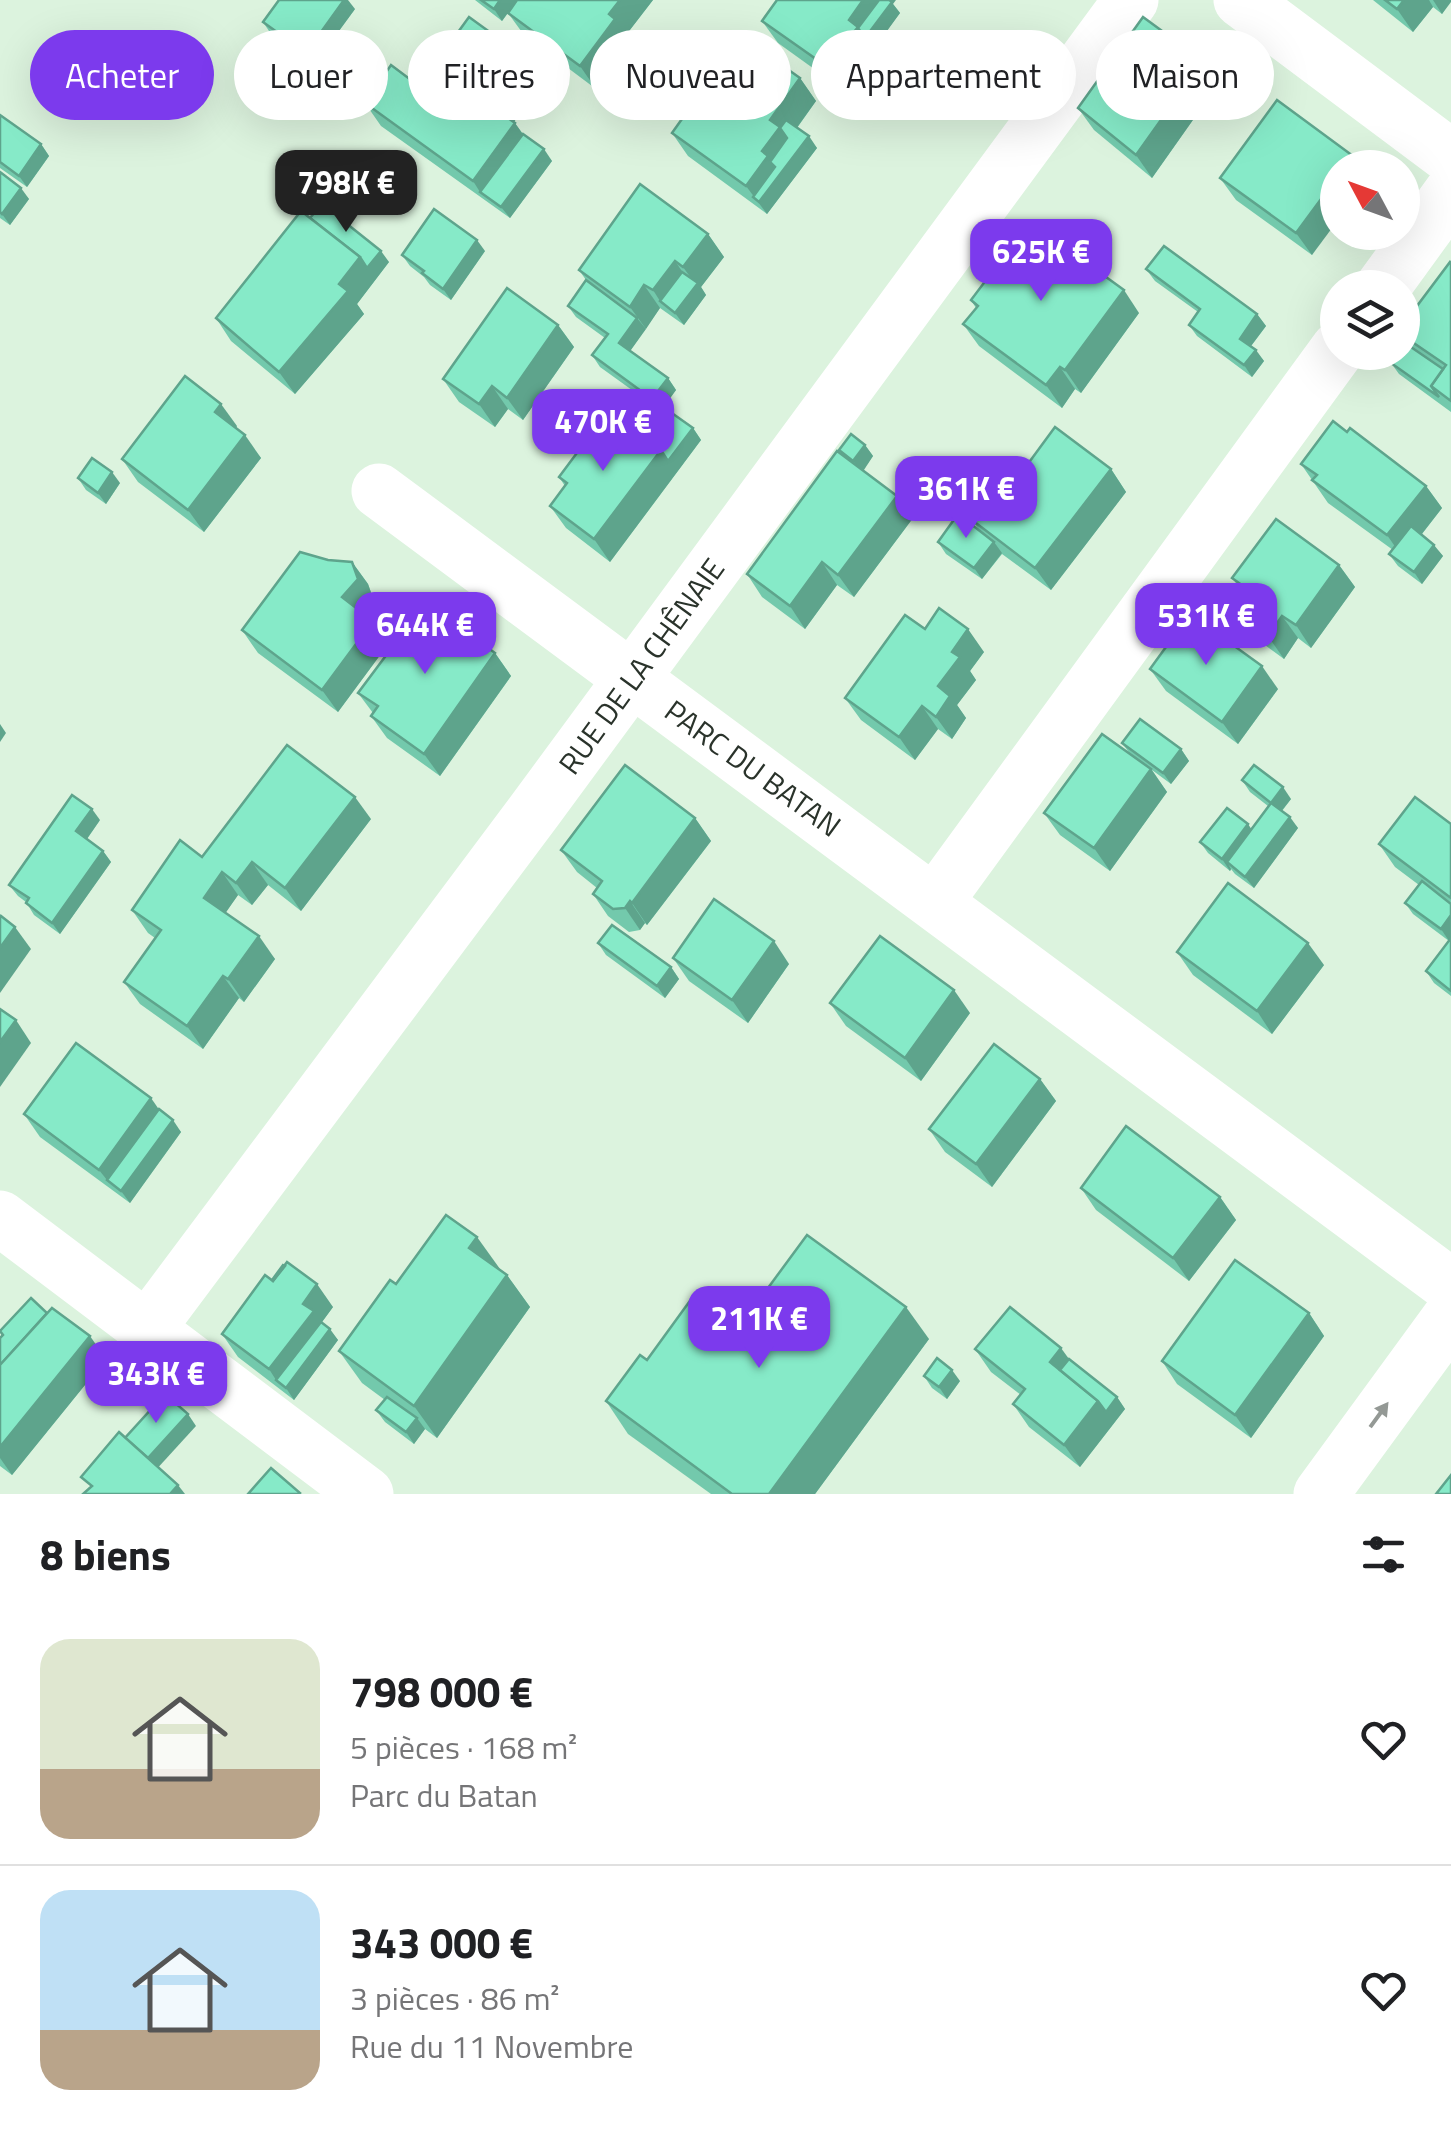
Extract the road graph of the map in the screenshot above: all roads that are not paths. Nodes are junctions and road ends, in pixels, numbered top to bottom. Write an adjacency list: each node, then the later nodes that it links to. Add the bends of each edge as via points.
1 (1130, 0): 8 (street, RUE DE LA CHÊNAIE)
2 (1241, 0): 3 (street)
3 (1451, 157)
4 (1451, 194): 5 (street)
5 (1395, 270)
6 (1323, 370): 9 (street)
7 (379, 491): 8 (street, PARC DU BATAN)
8 (632, 678): 9 (street, PARC DU BATAN); 13 (street, RUE DE LA CHÊNAIE)
9 (935, 902): 11 (street, PARC DU BATAN)
10 (0, 1218): 13 (street)
11 (1451, 1286)
12 (1451, 1316): 15 (street, one-way to 12)
13 (147, 1328): 14 (street)
14 (366, 1494)
15 (1321, 1494)

